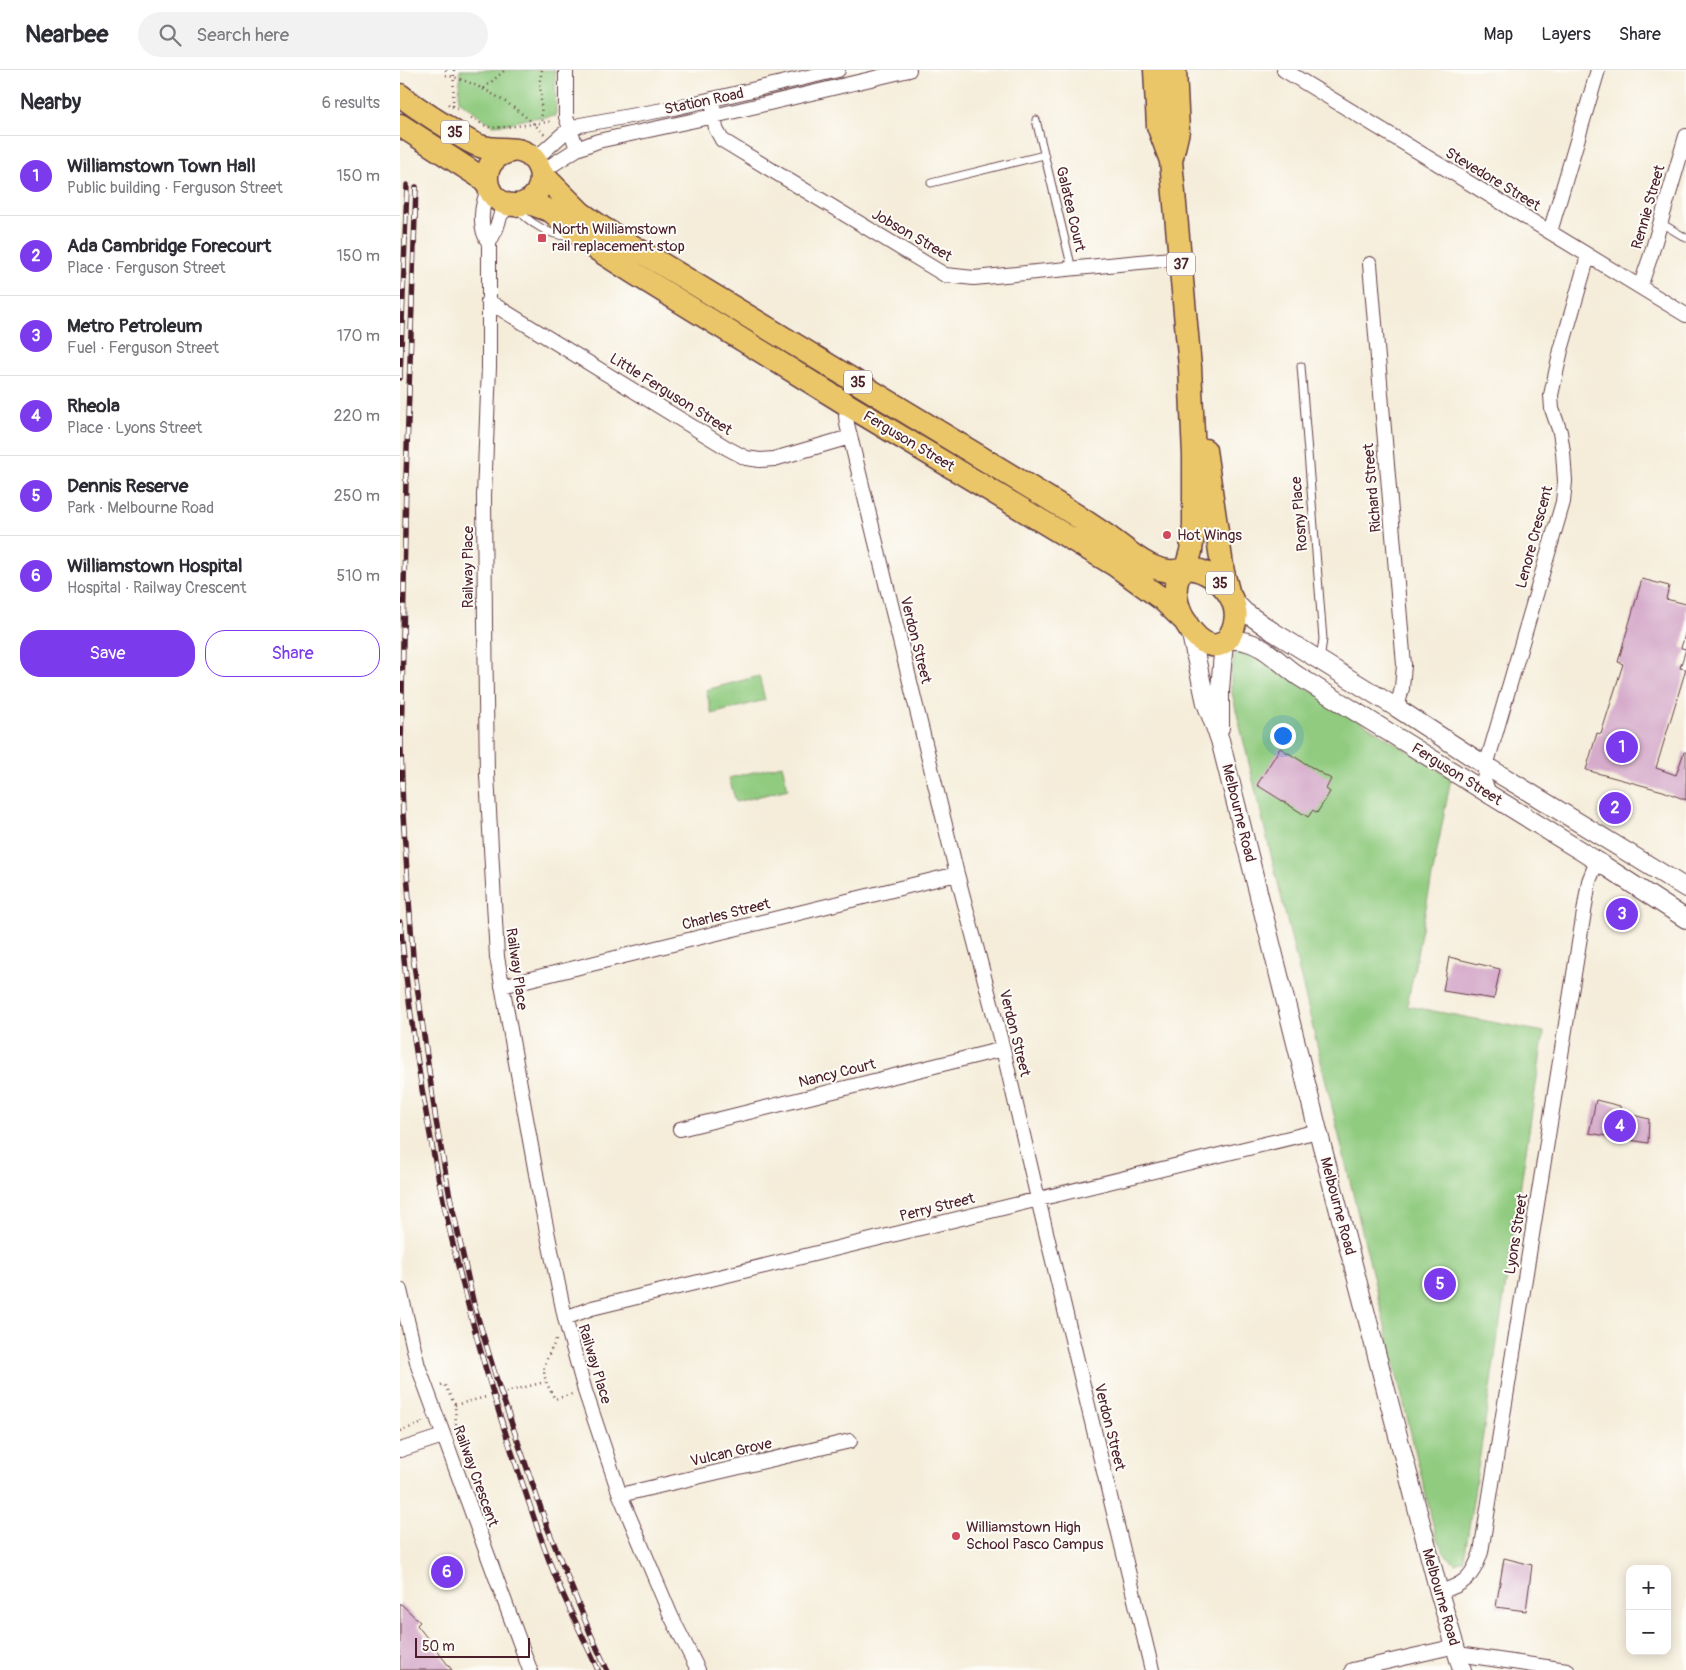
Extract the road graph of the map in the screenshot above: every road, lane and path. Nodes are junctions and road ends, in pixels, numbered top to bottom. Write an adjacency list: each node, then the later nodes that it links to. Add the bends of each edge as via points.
1 (446, 70): 13 (path, via 446,75)
2 (454, 70): 13 (path)
3 (505, 70): 14 (path)
4 (542, 70): 25 (path)
5 (566, 70): 24 (street)
6 (838, 70): 16 (street, Station Road)
7 (909, 70): 12 (street, Station Road)
8 (1155, 70): 31 (main road, 37, via 1158,126)
9 (1175, 70): 31 (main road, 37, via 1178,131)
10 (1284, 70): 37 (street, Stevedore Street)
11 (1598, 70): 37 (street)
12 (863, 75): 20 (street, Station Road)
13 (454, 77): 14 (path); 18 (path)
14 (484, 88): 23 (path)
15 (400, 94): 32 (main road, 35, via 473,143)
16 (712, 99): 20 (street, Jobson Street); 24 (street, Station Road, via 586,124)
17 (444, 103): 18 (path)
18 (453, 106): 19 (path)
19 (460, 112)
20 (714, 116): 29 (street, Station Road, via 625,134); 43 (street, Jobson Street, via 722,140 945,275 974,278)
21 (468, 117): 23 (path, via 498,128)
22 (1036, 120): 30 (lane, Galatea Court)
23 (534, 123): 25 (path); 28 (path)
24 (568, 123): 25 (path); 28 (street, Station Road); 29 (street)
25 (542, 124)
26 (400, 125): 34 (main road, 35, via 482,178)
27 (1686, 136): 36 (street, Rennie Street)
28 (553, 144): 32 (street, Station Road)
29 (577, 149): 32 (street, Station Road)
30 (1044, 155): 33 (lane, Galatea Court); 43 (lane, Galatea Court)
31 (1171, 161): 41 (main road, 37)
32 (533, 163): 34 (main road, via 500,154 492,161 487,176); 35 (main road, via 542,182 539,191 534,198); 49 (main road, Ferguson Street / 35, via 581,213 604,229)
33 (931, 183)
34 (488, 187): 35 (main road, 35, via 499,200); 39 (street, Railway Place, via 482,210 484,235)
35 (518, 204): 39 (street, Railway Place, via 501,214); 50 (main road, Ferguson Street / 35, via 551,211 595,248)
36 (1661, 223): 38 (lane); 44 (street, Rennie Street)
37 (1550, 232): 40 (street, Stevedore Street)
38 (1686, 238)
39 (489, 243): 45 (street, Railway Place)
40 (1588, 256): 44 (street, Stevedore Street); 59 (street, Lenore Crescent, via 1551,395 1563,452 1563,502)
41 (1181, 258): 43 (street, Jobson Street); 48 (main road, 37)
42 (1370, 264): 57 (street, Richard Street, via 1404,665)
43 (1072, 269)
44 (1640, 287): 46 (street, Stevedore Street)
45 (488, 301): 51 (street, Little Ferguson Street, via 746,458 774,459); 65 (street, Railway Place, via 484,496 487,775 493,909)
46 (1686, 315)
47 (1301, 366): 56 (lane, Rosny Place, via 1323,639)
48 (1190, 367): 52 (main road, 37, via 1194,526 1191,551); 53 (main road, 37)
49 (861, 384): 50 (main road); 52 (main road, Ferguson Street / 35, via 1074,514 1145,562 1167,570)
50 (848, 405): 51 (street, Verdon Street, via 846,416); 54 (main road, Ferguson Street / 35, via 1114,565 1162,599)
51 (850, 437): 62 (street, Verdon Street)
52 (1184, 568): 53 (main road, 35, via 1209,576 1219,582); 54 (main road, via 1178,578 1177,598)
53 (1229, 595): 55 (main road, 35, via 1235,607 1236,620); 56 (street, Ferguson Street / 35, via 1252,618)
54 (1188, 626): 55 (main road, 35, via 1207,644 1217,645); 58 (street, Melbourne Road, via 1208,708)
55 (1225, 641): 58 (street, Melbourne Road); 60 (street, Ferguson Street / 35, via 1258,646 1298,676)
56 (1320, 660): 57 (street, Ferguson Street / 35)
57 (1397, 708): 59 (street, Ferguson Street / 35)
58 (1220, 740): 68 (street, Melbourne Road)
59 (1486, 766): 60 (street, Lenore Crescent, via 1484,781); 63 (street, Ferguson Street / 35)
60 (1490, 795): 61 (street, Ferguson Street / 35)
61 (1597, 860): 64 (street, Ferguson Street / 35); 81 (street, Lyons Street, via 1589,881 1481,1552 1476,1568 1468,1577 1455,1587)
62 (957, 874): 65 (street, Charles Street); 66 (street, Verdon Street)
63 (1686, 888)
64 (1684, 913)
65 (502, 986): 71 (street, Railway Place)
66 (1003, 1049): 67 (street, Nancy Court); 69 (street, Verdon Street)
67 (680, 1129)
68 (1318, 1131): 69 (street, Perry Street); 81 (street, Melbourne Road)
69 (1038, 1199): 71 (street, Perry Street, via 592,1308); 85 (street, Verdon Street)
70 (400, 1290): 77 (street, Railway Crescent, via 418,1366)
71 (565, 1318): 72 (path, via 544,1365); 73 (street, Railway Place)
72 (545, 1382): 73 (path, via 555,1398); 74 (path)
73 (586, 1391): 80 (street, Railway Place)
74 (506, 1392)
75 (486, 1397): 76 (path)
76 (455, 1405)
77 (443, 1436): 79 (street); 83 (street, Railway Crescent)
78 (850, 1441): 80 (street, Vulcan Grove)
79 (400, 1450)
80 (620, 1495): 84 (street, Railway Place, via 671,1616)
81 (1439, 1592): 82 (street, Melbourne Road)
82 (1458, 1657): 86 (street); 87 (street)
83 (530, 1670)
84 (698, 1670)
85 (1152, 1670)
86 (1352, 1670)
87 (1567, 1670)

